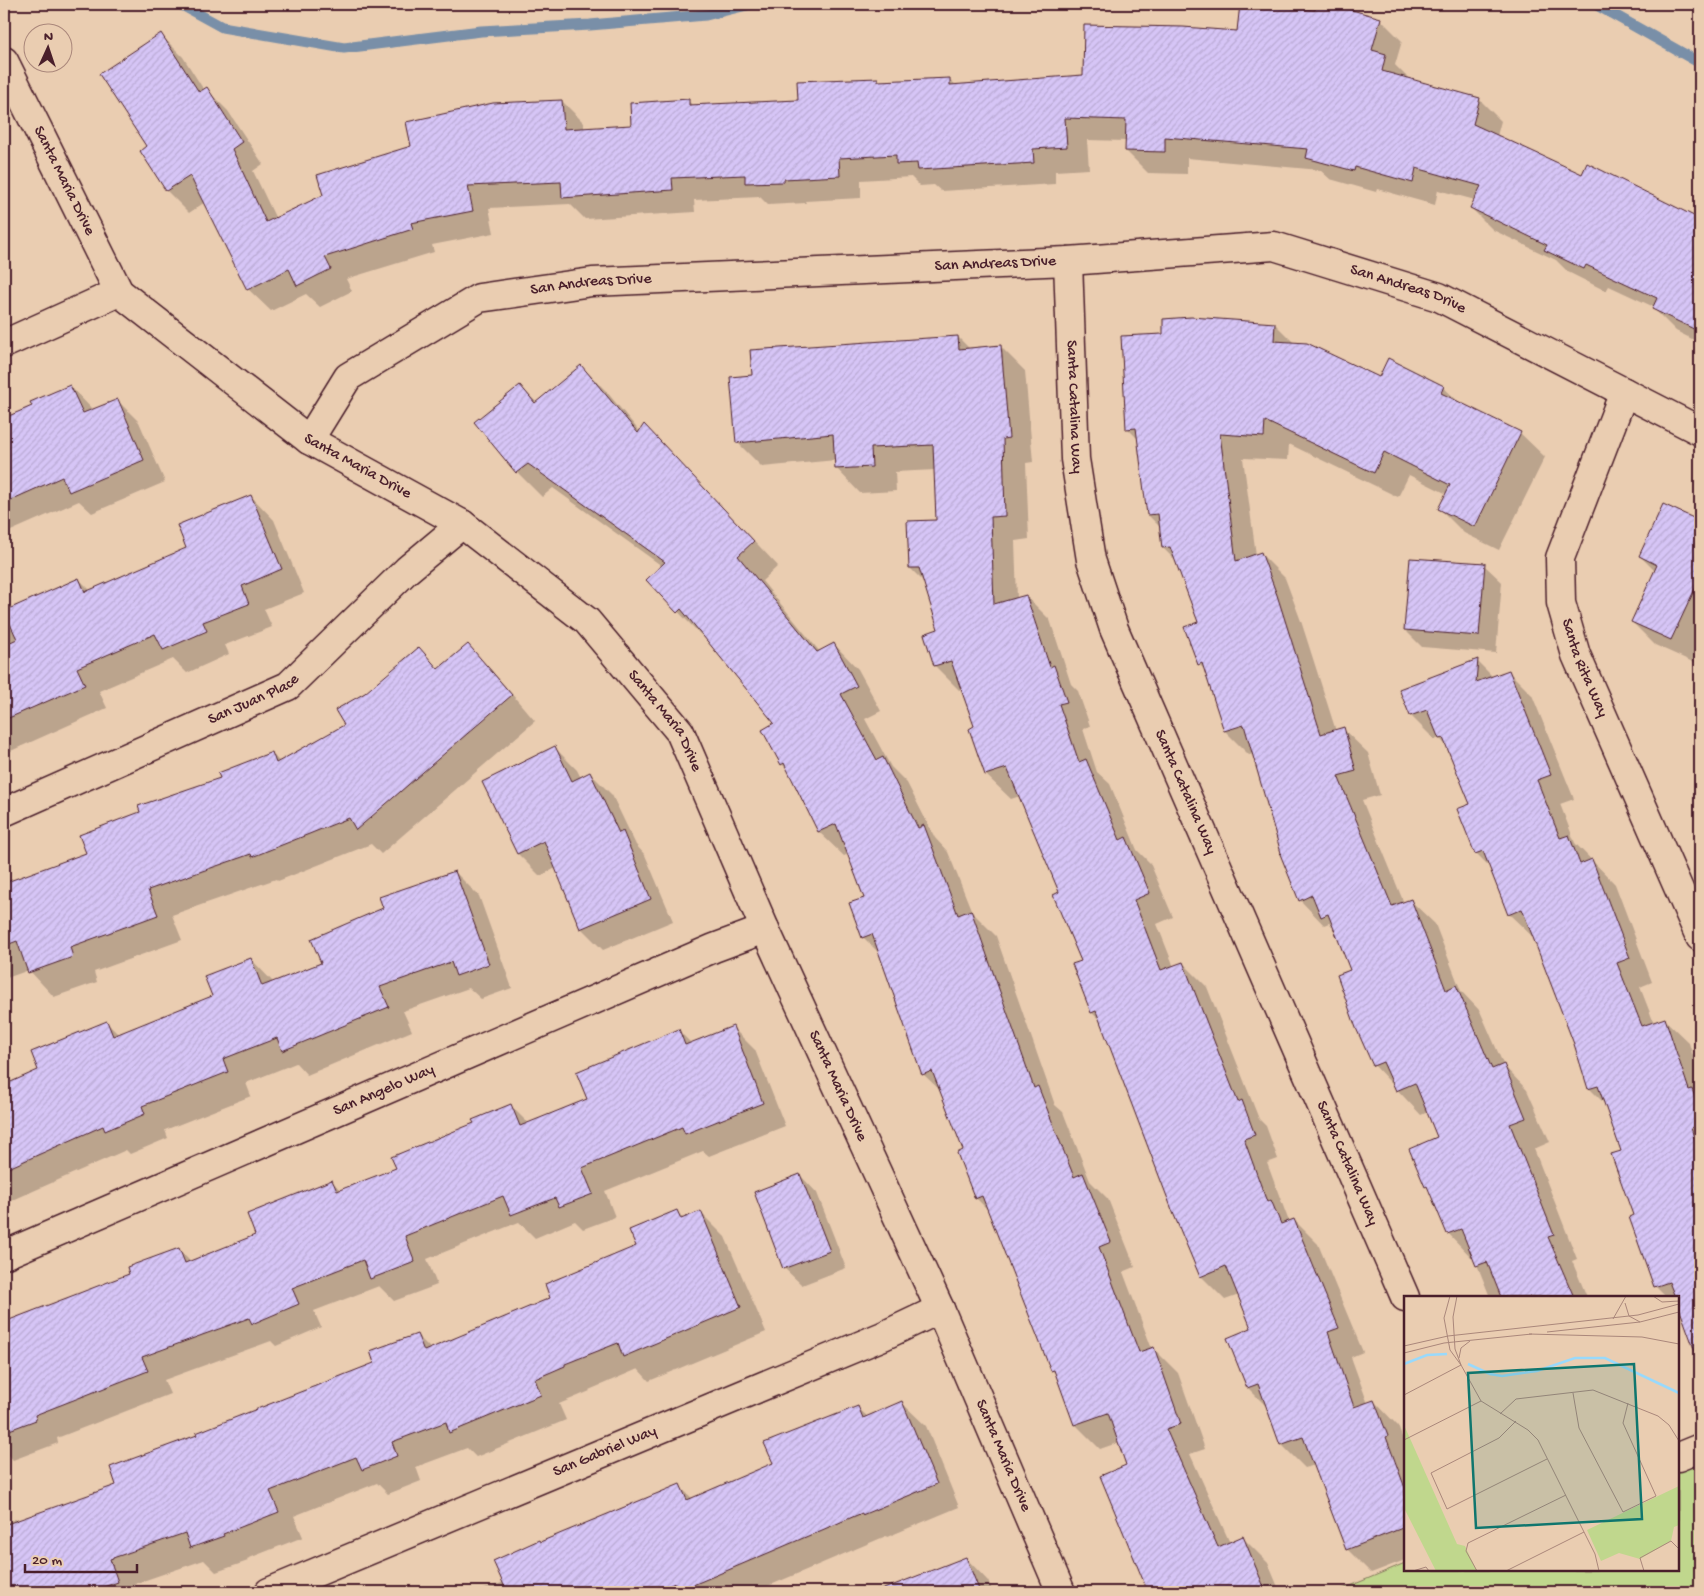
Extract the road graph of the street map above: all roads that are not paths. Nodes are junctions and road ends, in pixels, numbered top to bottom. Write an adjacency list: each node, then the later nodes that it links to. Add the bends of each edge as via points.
1 (4, 61): 3 (street, Santa Maria Drive)
2 (1068, 261): 5 (street, San Andreas Drive, via 1274,246 1439,297); 7 (street, San Andreas Drive, via 592,282 480,298 348,378); 13 (street, Santa Catalina Way, via 1075,459 1091,560 1114,629)
3 (119, 292): 4 (street); 7 (street, Santa Maria Drive)
4 (4, 344)
5 (1624, 392): 6 (street, San Andreas Drive); 11 (street, Santa Rita Way, via 1560,558 1561,603 1576,655)
6 (1700, 431)
7 (309, 440): 8 (street, Santa Maria Drive)
8 (462, 524): 9 (street, San Juan Place, via 407,570 288,686); 10 (street, Santa Maria Drive, via 588,621 680,732)
9 (4, 812)
10 (765, 929): 12 (street, San Angelo Way, via 714,948); 14 (street, Santa Maria Drive)
11 (1700, 937)
12 (4, 1255)
13 (1405, 1296)
14 (940, 1309): 17 (street, San Gabriel Way, via 883,1336); 18 (street, Santa Maria Drive)
15 (1700, 1448): 16 (street)
16 (1679, 1457)
17 (269, 1592)
18 (1061, 1592)

